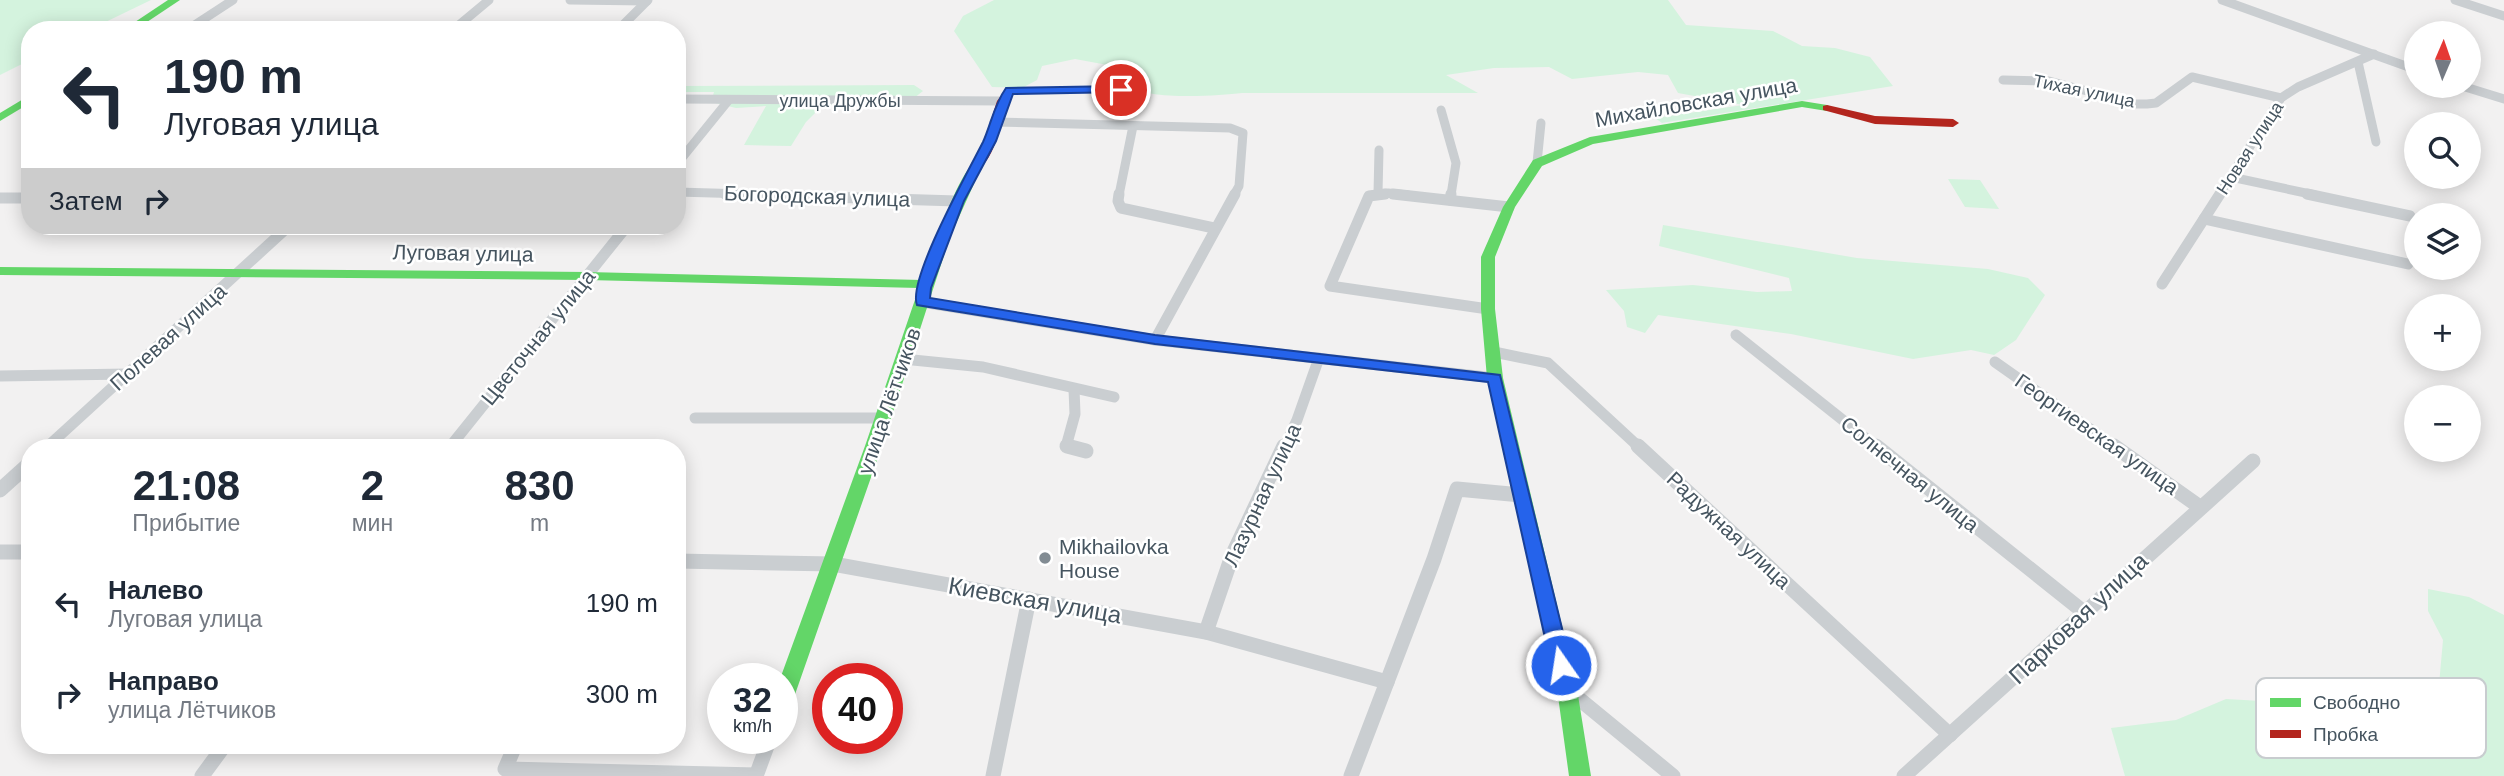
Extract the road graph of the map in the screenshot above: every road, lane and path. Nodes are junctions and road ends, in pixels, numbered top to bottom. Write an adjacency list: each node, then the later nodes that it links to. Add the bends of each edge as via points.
1 (175, 0): 9 (street)
2 (233, 0): 10 (street)
3 (489, 0): 11 (street)
4 (570, 0): 5 (street)
5 (647, 0): 12 (street)
6 (2222, 0): 13 (street)
7 (2455, 0): 8 (street)
8 (2504, 16)
9 (142, 21)
10 (201, 21)
11 (464, 21)
12 (627, 21)
13 (2374, 54): 14 (street, Новая улица); 15 (street)
14 (2358, 62): 19 (street, Новая улица); 32 (street)
15 (2404, 64)
16 (2003, 80): 19 (street, Тихая улица, via 2049,81 2136,104 2156,103 2192,77)
17 (1121, 90): 23 (street, via 1010,91)
18 (2482, 92): 21 (street)
19 (2281, 98): 36 (street, Новая улица)
20 (686, 99): 22 (street, улица Дружбы)
21 (2504, 99)
22 (728, 101): 23 (street, улица Дружбы); 34 (street)
23 (1003, 101): 27 (street, улица Лётчиков)
24 (21, 106): 26 (street)
25 (1441, 110): 41 (street, via 1456,163)
26 (0, 118)
27 (994, 122): 30 (street); 42 (street, улица Лётчиков, via 990,141)
28 (1541, 123): 35 (street)
29 (1953, 123): 35 (street, Михайловская улица, via 1875,120 1802,104 1590,141)
30 (1133, 126): 31 (street); 46 (street, via 1118,201 1121,208)
31 (1238, 130): 46 (street, via 1243,133 1239,186)
32 (2376, 142)
33 (1379, 150): 38 (street)
34 (686, 153)
35 (1537, 163): 43 (street)
36 (2231, 177): 44 (street); 45 (street, Новая улица)
37 (686, 192): 42 (street, Богородская улица)
38 (1378, 193): 41 (street); 55 (street, via 1368,196)
39 (0, 198): 40 (street)
40 (21, 198)
41 (1450, 200): 43 (street)
42 (957, 201): 53 (street, улица Лётчиков)
43 (1509, 207): 57 (street, via 1488,257)
44 (2404, 215)
45 (2204, 219): 49 (street); 54 (street, Новая улица)
46 (1214, 228): 59 (street)
47 (279, 235): 51 (street, Полевая улица)
48 (620, 235): 52 (street, Цветочная улица)
49 (2404, 263)
50 (0, 271): 51 (street, Луговая улица)
51 (240, 272): 52 (street, Луговая улица); 64 (street, Полевая улица)
52 (586, 276): 53 (street, Луговая улица); 72 (street, Цветочная улица)
53 (926, 284): 56 (street, улица Лётчиков)
54 (2162, 284)
55 (1330, 286): 57 (street)
56 (922, 302): 59 (street); 62 (street, улица Лётчиков)
57 (1488, 309): 60 (street)
58 (1736, 335): 84 (street, Солнечная улица)
59 (1155, 340): 61 (street)
60 (1493, 352): 66 (street); 89 (street, Радужная улица, via 1548,363)
61 (1320, 358): 66 (street); 85 (street, Лазурная улица, via 1297,420 1232,556)
62 (904, 359): 67 (street, via 958,362); 70 (street, улица Лётчиков)
63 (1995, 362): 78 (street, Георгиевская улица)
64 (128, 374): 65 (street); 71 (street, Полевая улица)
65 (0, 376)
66 (1495, 378): 77 (street)
67 (1074, 389): 68 (street); 73 (street, via 1074,418 1066,442 1067,447)
68 (1114, 397)
69 (695, 418): 70 (street)
70 (883, 418): 82 (street, улица Лётчиков)
71 (56, 439)
72 (456, 439)
73 (1086, 451)
74 (2253, 461): 78 (street, Парковая улица)
75 (21, 471): 76 (street)
76 (0, 490)
77 (1521, 495): 87 (street, via 1457,489); 88 (street)
78 (2200, 507): 84 (street, Парковая улица)
79 (0, 552): 80 (street)
80 (21, 552)
81 (686, 561): 82 (street, Киевская улица)
82 (833, 564): 83 (street, Киевская улица); 86 (street, улица Лётчиков)
83 (1029, 599): 85 (street, Киевская улица); 95 (street)
84 (2085, 613): 89 (street, Парковая улица)
85 (1206, 632): 87 (street, Киевская улица)
86 (797, 663)
87 (1387, 682): 96 (street)
88 (1567, 689): 97 (street); 98 (street)
89 (1951, 735): 99 (street, Парковая улица)
90 (218, 754): 93 (street)
91 (512, 754): 94 (street, via 505,769)
92 (764, 754): 94 (street)
93 (202, 776)
94 (756, 776)
95 (993, 776)
96 (1351, 776)
97 (1580, 776)
98 (1673, 776)
99 (1904, 776)

